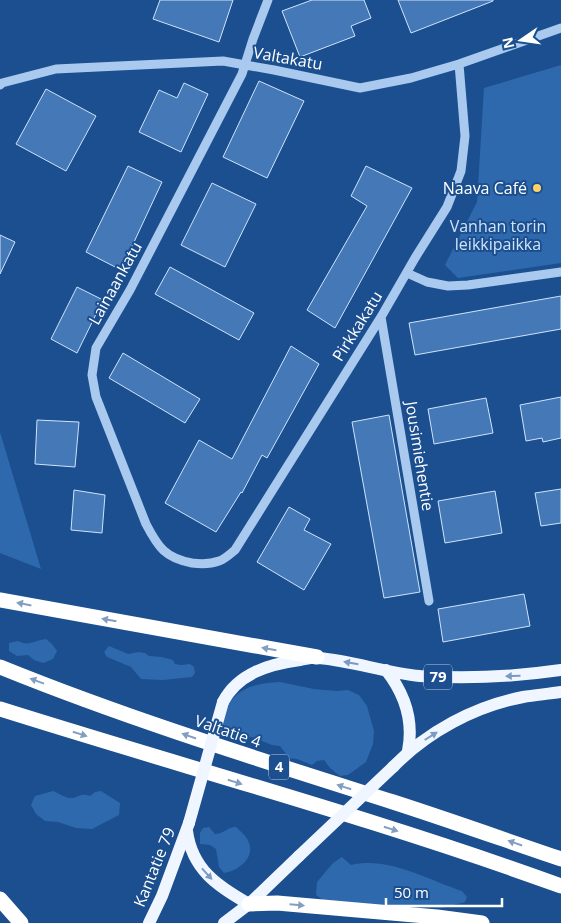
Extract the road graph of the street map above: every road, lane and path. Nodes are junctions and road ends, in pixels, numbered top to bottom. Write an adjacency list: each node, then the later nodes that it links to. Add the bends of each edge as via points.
1 (268, 0): 4 (street, Lainaankatu)
2 (561, 28): 3 (street, Valtakatu)
3 (458, 64): 4 (street, Valtakatu, via 360,88); 7 (street, Pirkkakatu, via 465,136 461,171 447,207)
4 (244, 65): 5 (street, Valtakatu, via 223,61 56,69); 9 (street, Lainaankatu, via 130,290 96,348 93,362 96,397 154,540 177,560)
5 (1, 84)
6 (561, 272): 7 (street, via 468,286 427,282)
7 (407, 273): 8 (street, Pirkkakatu)
8 (382, 317): 9 (street, Pirkkakatu, via 236,550 219,562); 11 (street, Jousimiehentie)
9 (199, 564)
10 (0, 600): 12 (highway, one-way to 10)
11 (429, 601)
12 (317, 658): 14 (main road, 79, one-way to 12); 19 (main road, 79, bridge, via 285,662 254,672 228,692)
13 (0, 667): 20 (highway, Valtatie 4 / 4, one-way to 13, via 242,754)
14 (386, 670): 15 (main road, 79, one-way to 14, via 518,676 468,677); 18 (main road, via 396,682 407,709 411,725)
15 (561, 670)
16 (561, 692): 18 (main road, one-way to 16, via 468,715 522,697)
17 (0, 709): 21 (highway, 4, one-way to 21, via 390,829)
18 (408, 751): 23 (main road, bridge)
19 (188, 827): 23 (main road, one-way to 23, via 192,853 199,865 213,881); 25 (main road, Kantatie 79 / 79)
20 (561, 859)
21 (561, 886)
22 (0, 900): 24 (highway)
23 (248, 904): 26 (main road); 27 (highway, one-way to 27, via 277,903)
24 (21, 923)
25 (149, 923)
26 (224, 923)
27 (482, 923)

